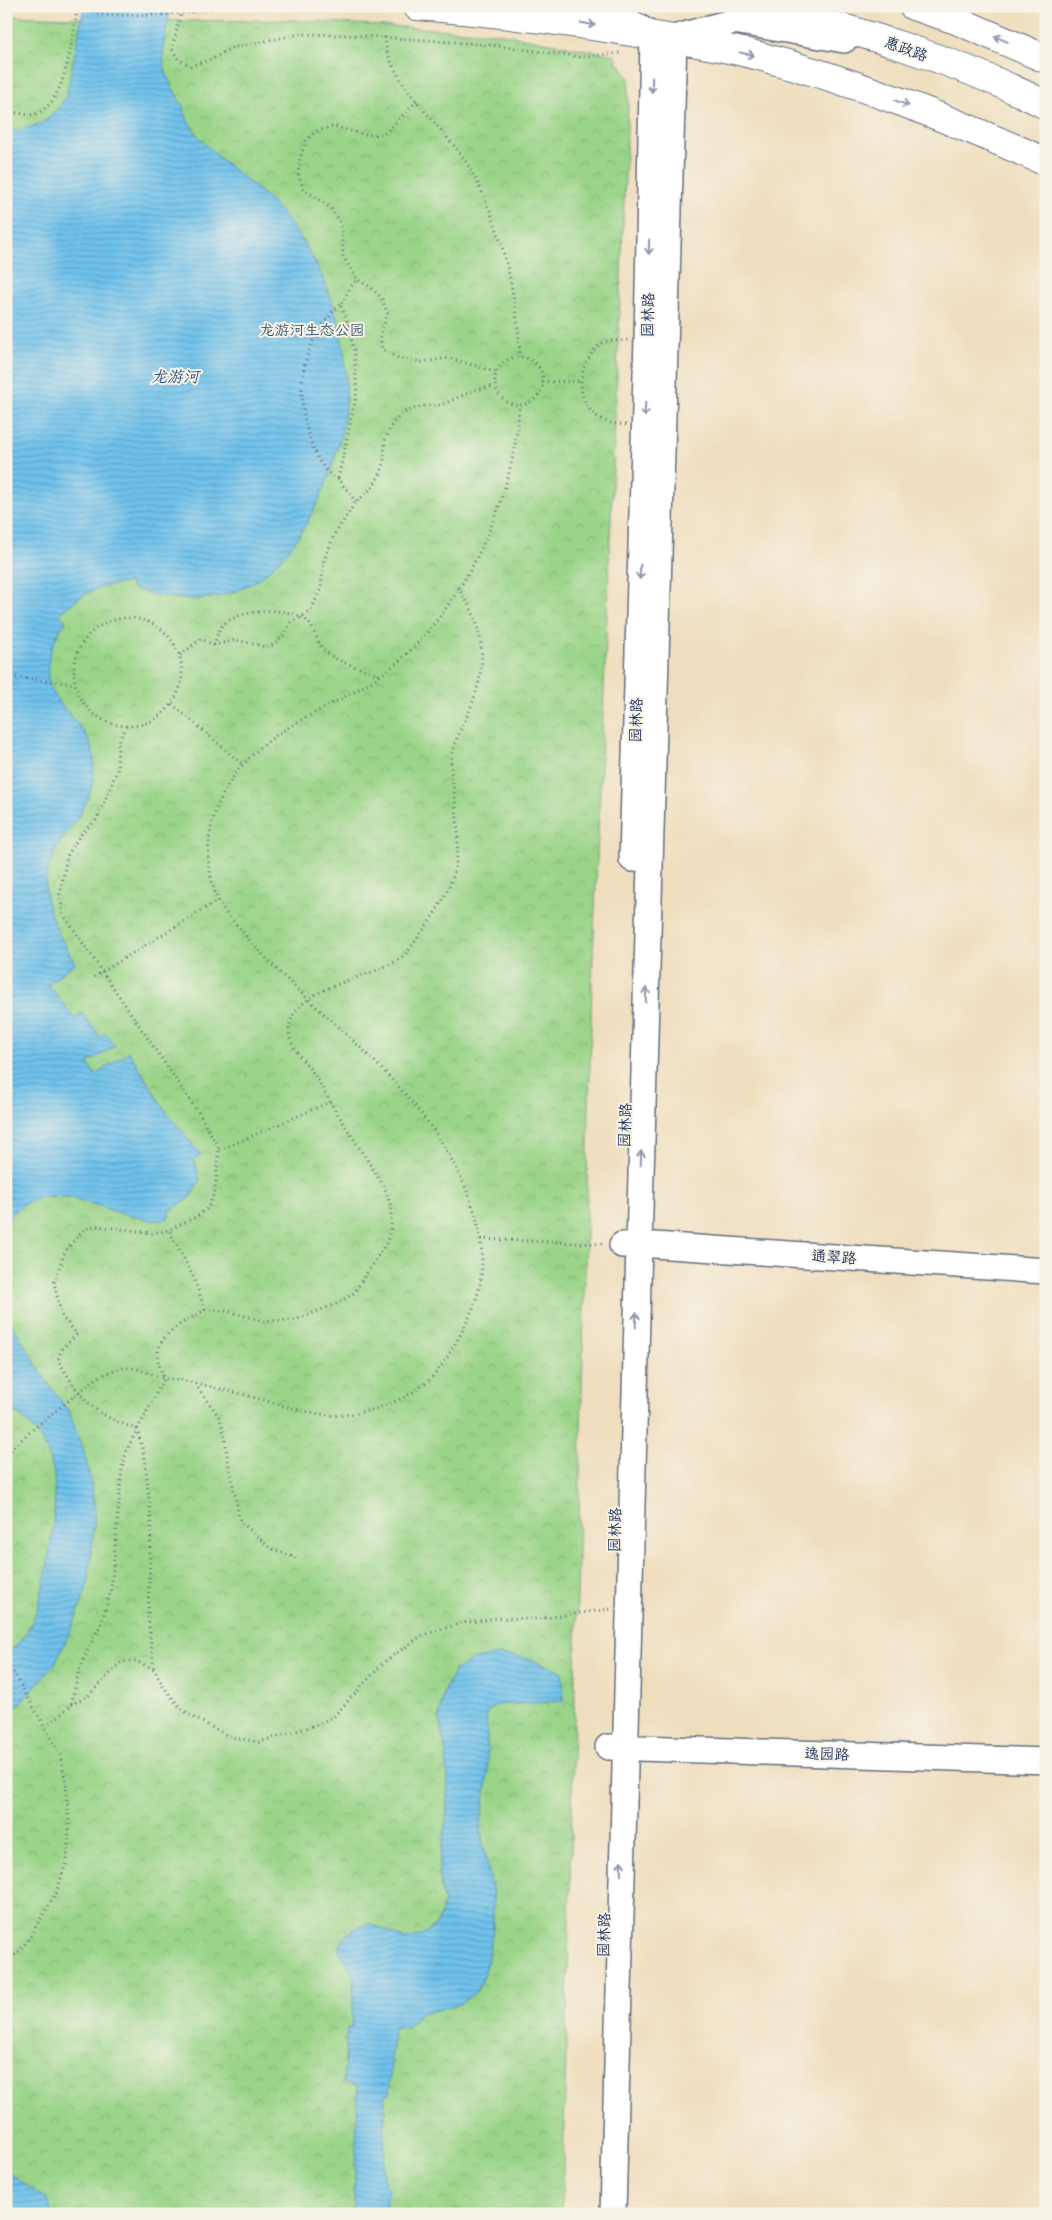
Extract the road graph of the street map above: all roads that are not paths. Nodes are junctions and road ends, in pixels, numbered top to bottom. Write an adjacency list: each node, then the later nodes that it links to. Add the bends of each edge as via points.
1 (417, 6): 5 (main road, one-way to 5, via 576,22)
2 (605, 6): 5 (street)
3 (762, 6): 7 (main road, 惠政路, via 862,32)
4 (913, 6): 6 (main road, one-way to 4, via 956,20)
5 (660, 41): 7 (street, via 734,22 829,36); 9 (main road, one-way to 9, via 754,55 866,89); 10 (street, 园林路, one-way to 5); 10 (street, 园林路, one-way to 10, via 644,426)
6 (1046, 59)
7 (1009, 86): 8 (main road, 惠政路)
8 (1046, 105)
9 (1046, 162)
10 (630, 1244): 11 (street, 通翠路); 12 (street, 园林路, one-way to 10); 12 (street, 园林路, via 613,1608)
11 (1046, 1271)
12 (616, 1748): 13 (street, 逸园路); 14 (street, 园林路); 15 (street, 园林路, one-way to 12)
13 (1046, 1761)
14 (597, 2214)
15 (613, 2214)

